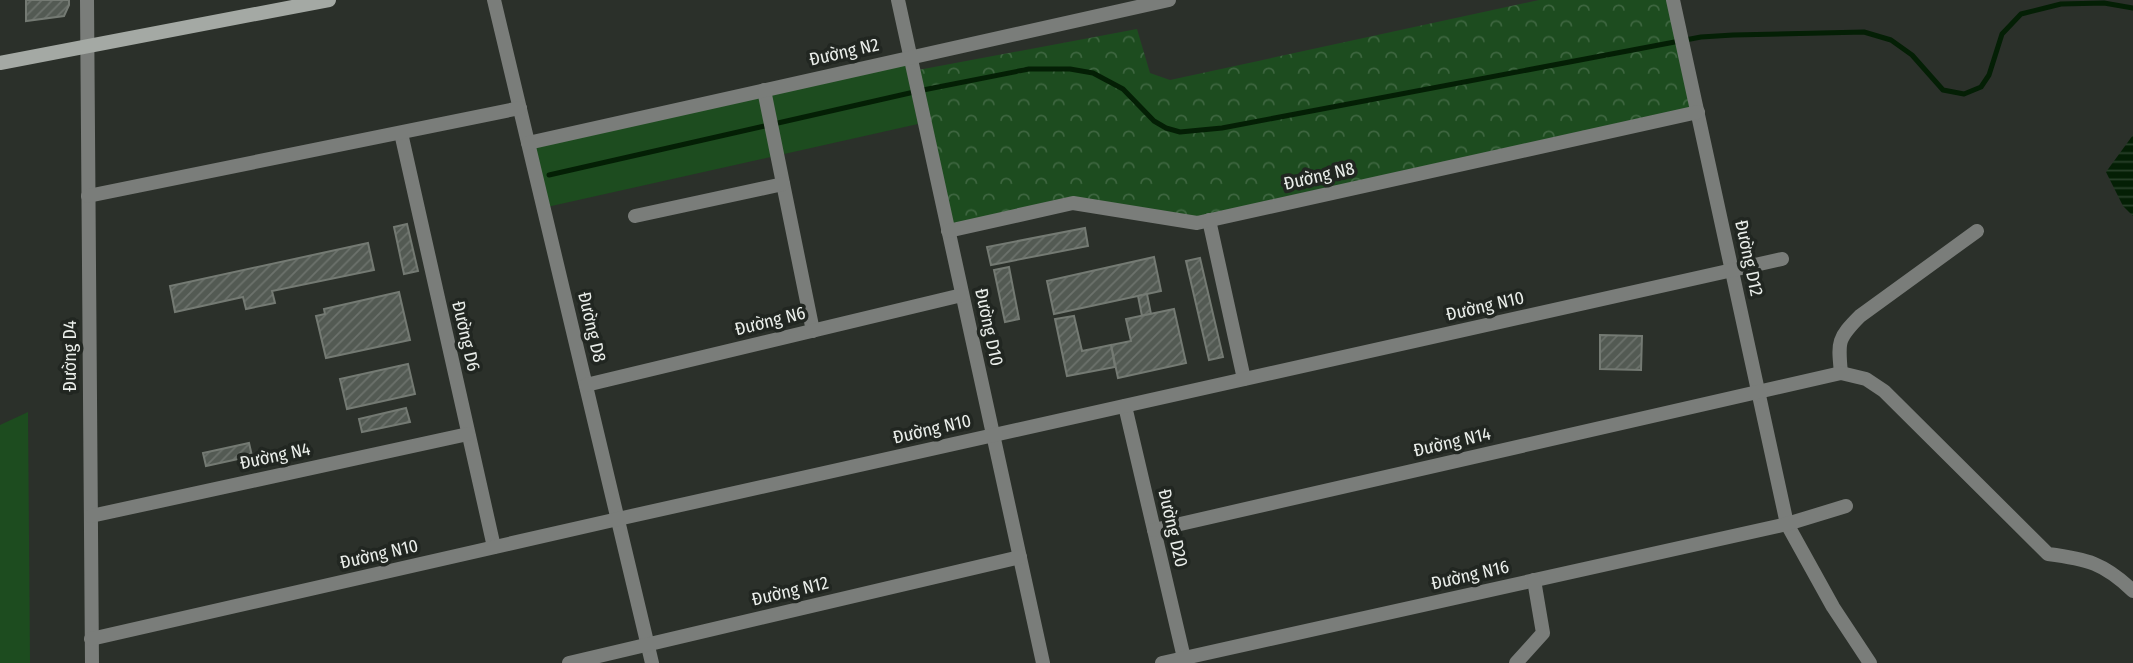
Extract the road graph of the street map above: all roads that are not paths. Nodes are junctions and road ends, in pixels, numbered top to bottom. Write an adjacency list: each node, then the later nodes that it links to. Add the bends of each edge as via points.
1 (87, 0): 7 (street, Đường D4)
2 (329, 0): 7 (main road)
3 (494, 0): 11 (street, Đường D8)
4 (898, 0): 8 (street, Đường D10)
5 (1169, 0): 8 (street, Đường N2)
6 (1673, 0): 12 (street, Đường D12)
7 (87, 48): 9 (main road); 16 (street, Đường D4)
8 (910, 57): 10 (street, Đường N2); 20 (street, Đường D10)
9 (0, 63)
10 (764, 90): 14 (street, Đường N2); 15 (street)
11 (520, 108): 13 (street); 14 (street, Đường D8)
12 (1698, 112): 18 (street, Đường N8); 22 (street, Đường D12)
13 (401, 133): 16 (street); 30 (street, Đường D6)
14 (528, 143): 27 (street, Đường D8)
15 (783, 184): 17 (street); 24 (street)
16 (88, 196): 33 (street, Đường D4)
17 (635, 216)
18 (1209, 220): 20 (street, Đường N8, via 1197,223 1073,203); 26 (street)
19 (1977, 230): 25 (street, via 1844,331)
20 (948, 231): 23 (street, Đường D10)
21 (1782, 259): 22 (street, Đường N10)
22 (1732, 270): 26 (street, Đường N10); 28 (street, Đường D12)
23 (962, 295): 24 (street, Đường N6); 31 (street, Đường D10)
24 (813, 331): 27 (street, Đường N6)
25 (1840, 373): 28 (street, Đường N14); 40 (street, via 1866,379 1884,391 2048,554 2083,559 2116,575)
26 (1244, 379): 29 (street, Đường N10)
27 (586, 385): 34 (street, Đường D8)
28 (1759, 391): 35 (street, Đường D12); 36 (street, Đường N14)
29 (1125, 406): 31 (street, Đường N10); 36 (street, Đường D20)
30 (468, 434): 33 (street, Đường N4); 37 (street, Đường D6)
31 (993, 435): 34 (street, Đường N10); 38 (street, Đường D10)
32 (1846, 506): 35 (street, Đường N16)
33 (90, 516): 41 (street, Đường D4)
34 (618, 519): 37 (street, Đường N10); 42 (street, Đường D8)
35 (1787, 524): 39 (street, Đường N16); 50 (street, Đường D12)
36 (1154, 530): 43 (street, Đường D20)
37 (494, 547): 41 (street, Đường N10)
38 (1020, 557): 42 (street, Đường N12); 47 (street, Đường D10)
39 (1534, 580): 43 (street, Đường N16); 49 (street, via 1543,633)
40 (2133, 591)
41 (91, 639): 44 (street, Đường D4)
42 (648, 645): 45 (street, Đường N12); 46 (street, Đường D8)
43 (1184, 658): 48 (street, Đường N16)
44 (92, 663)
45 (569, 663)
46 (652, 663)
47 (1043, 663)
48 (1162, 663)
49 (1516, 663)
50 (1870, 663)

